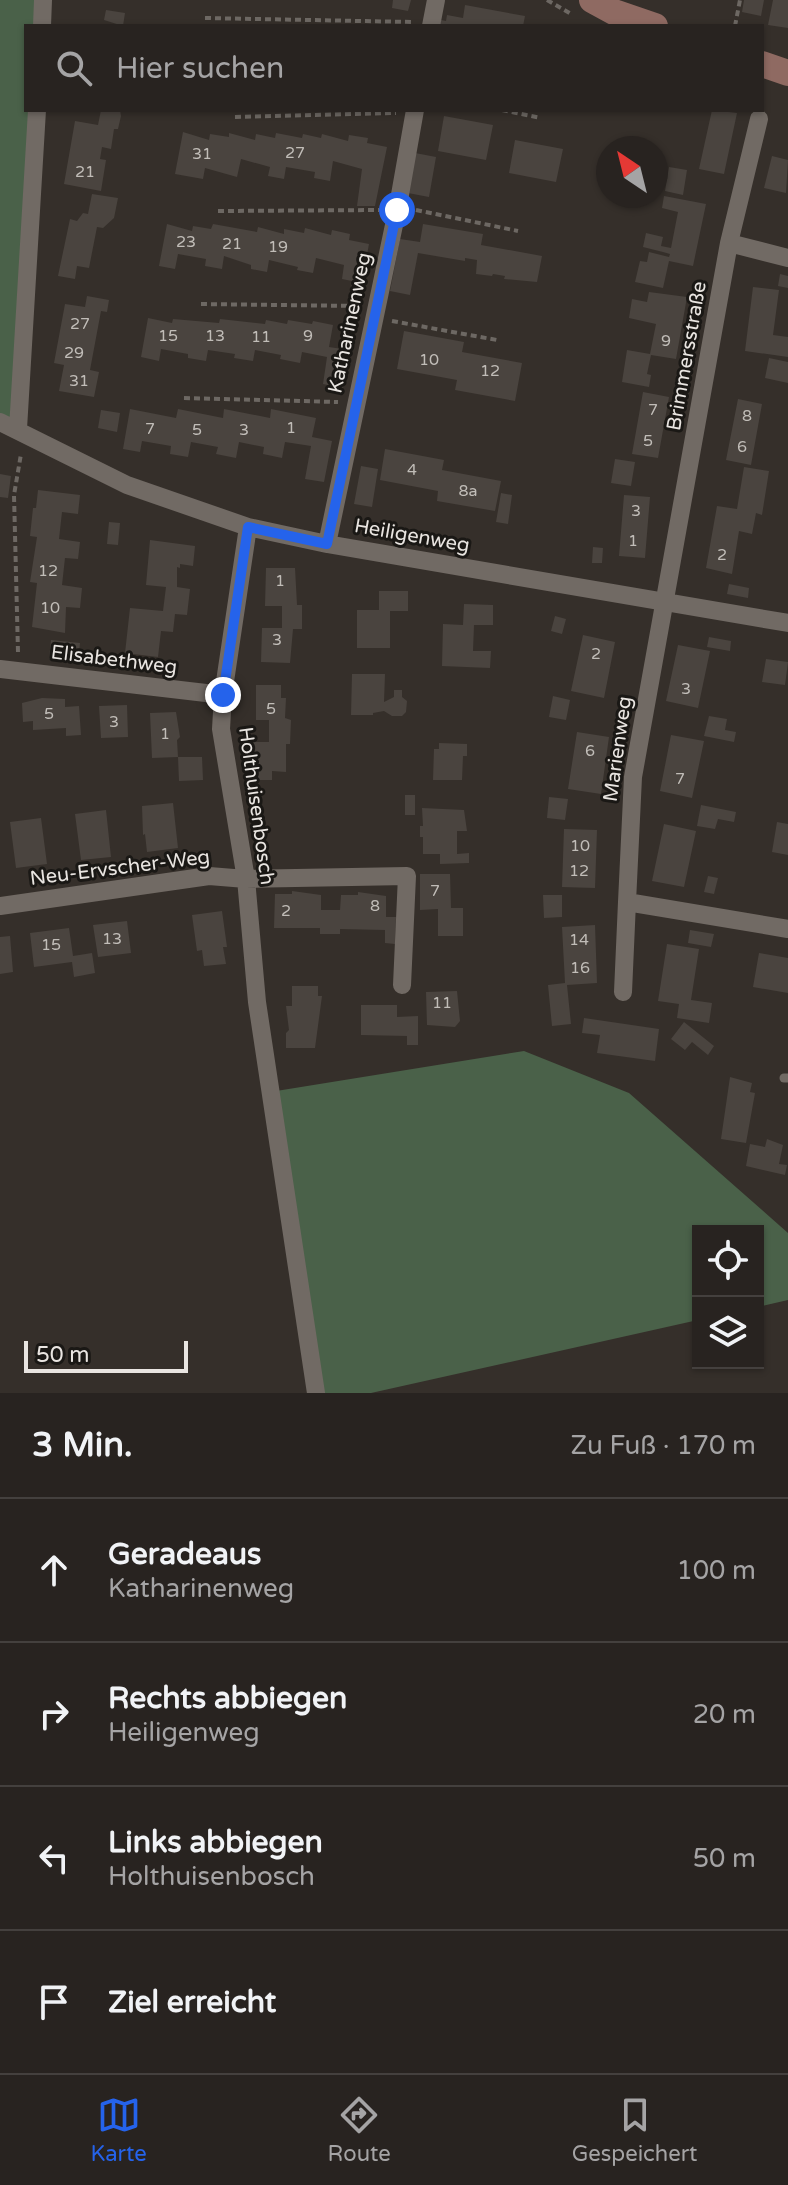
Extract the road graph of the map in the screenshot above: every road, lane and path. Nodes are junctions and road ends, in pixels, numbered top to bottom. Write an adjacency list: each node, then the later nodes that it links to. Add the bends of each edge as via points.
1 (43, 0): 7 (street)
2 (436, 0): 8 (street)
3 (547, 0): 5 (path)
4 (740, 0): 10 (path)
5 (587, 10): 9 (main road)
6 (205, 18): 8 (path)
7 (42, 24)
8 (431, 24)
9 (649, 24)
10 (735, 24)
11 (764, 65): 12 (main road)
12 (788, 73)
13 (37, 112): 29 (street)
14 (415, 112): 16 (path); 19 (street, Katharinenweg)
15 (512, 112): 17 (path)
16 (235, 117)
17 (541, 118)
18 (759, 119): 22 (street, Brimmersstraße)
19 (398, 208): 20 (path); 21 (path); 25 (street, Katharinenweg)
20 (218, 211)
21 (518, 231)
22 (729, 243): 23 (street); 32 (street, Brimmersstraße)
23 (788, 258)
24 (201, 304): 25 (path)
25 (374, 312): 26 (path); 28 (street, Katharinenweg)
26 (497, 340)
27 (184, 398): 28 (path)
28 (356, 403): 31 (street, Katharinenweg)
29 (14, 428): 30 (street, Heiligenweg, via 127,485); 34 (path)
30 (248, 527): 31 (street, Heiligenweg); 35 (street, Holthuisenbosch)
31 (327, 544): 32 (street, Heiligenweg)
32 (665, 602): 33 (street, Heiligenweg); 37 (street, Marienweg, via 633,777)
33 (788, 623)
34 (9, 670): 35 (street, Elisabethweg)
35 (223, 695): 36 (street, Holthuisenbosch, via 221,729)
36 (246, 879): 38 (street, Neu-Ervscher-Weg, via 209,876); 40 (street, Neu-Ervscher-Weg, via 407,876); 42 (street, Holthuisenbosch, via 257,1002)
37 (627, 902): 39 (street); 41 (street, Marienweg)
38 (0, 906)
39 (788, 929)
40 (402, 985)
41 (623, 992)
42 (316, 1393)

